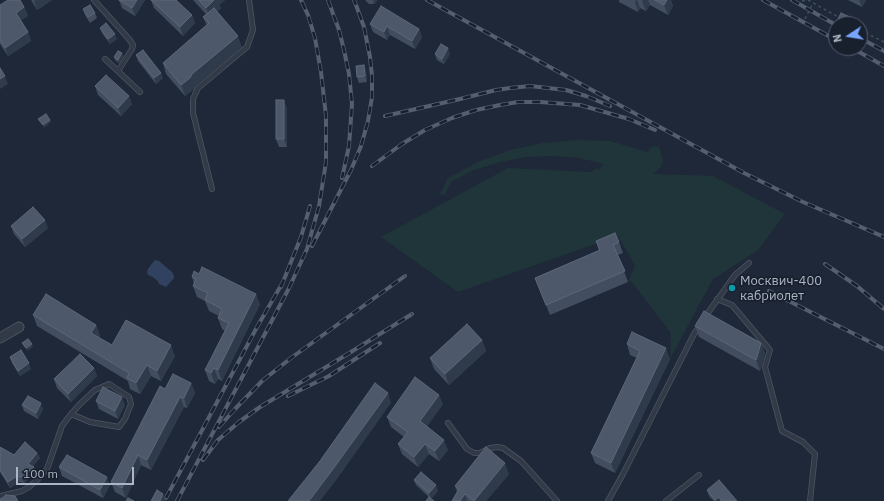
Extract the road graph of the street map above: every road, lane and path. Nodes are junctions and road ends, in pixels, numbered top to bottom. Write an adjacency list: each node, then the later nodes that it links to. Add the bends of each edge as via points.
1 (94, 0): 11 (lane, via 133,45)
2 (249, 0): 13 (lane, via 253,30 247,46 198,88 193,99 193,113)
3 (802, 0): 4 (path)
4 (808, 0): 5 (path)
5 (813, 3): 6 (path); 7 (path)
6 (836, 16)
7 (805, 19)
8 (868, 34): 9 (path)
9 (884, 42)
10 (105, 59): 11 (lane)
11 (118, 71): 12 (lane)
12 (140, 92)
13 (212, 189)
14 (749, 262): 15 (lane, via 735,275)
15 (717, 299): 23 (lane, via 694,334); 25 (lane, via 732,305 770,350 765,368 782,431 803,442 815,454)
16 (19, 327): 17 (street)
17 (0, 338)
18 (71, 414): 18 (lane, via 95,390 109,384 129,397 126,419 119,427 90,422); 21 (lane, via 62,426 47,469 29,487)
19 (448, 423): 22 (lane, via 474,453 490,448 504,448 521,461)
20 (699, 475): 24 (lane)
21 (0, 496)
22 (557, 501)
23 (608, 501)
24 (666, 501)
25 (810, 501)

